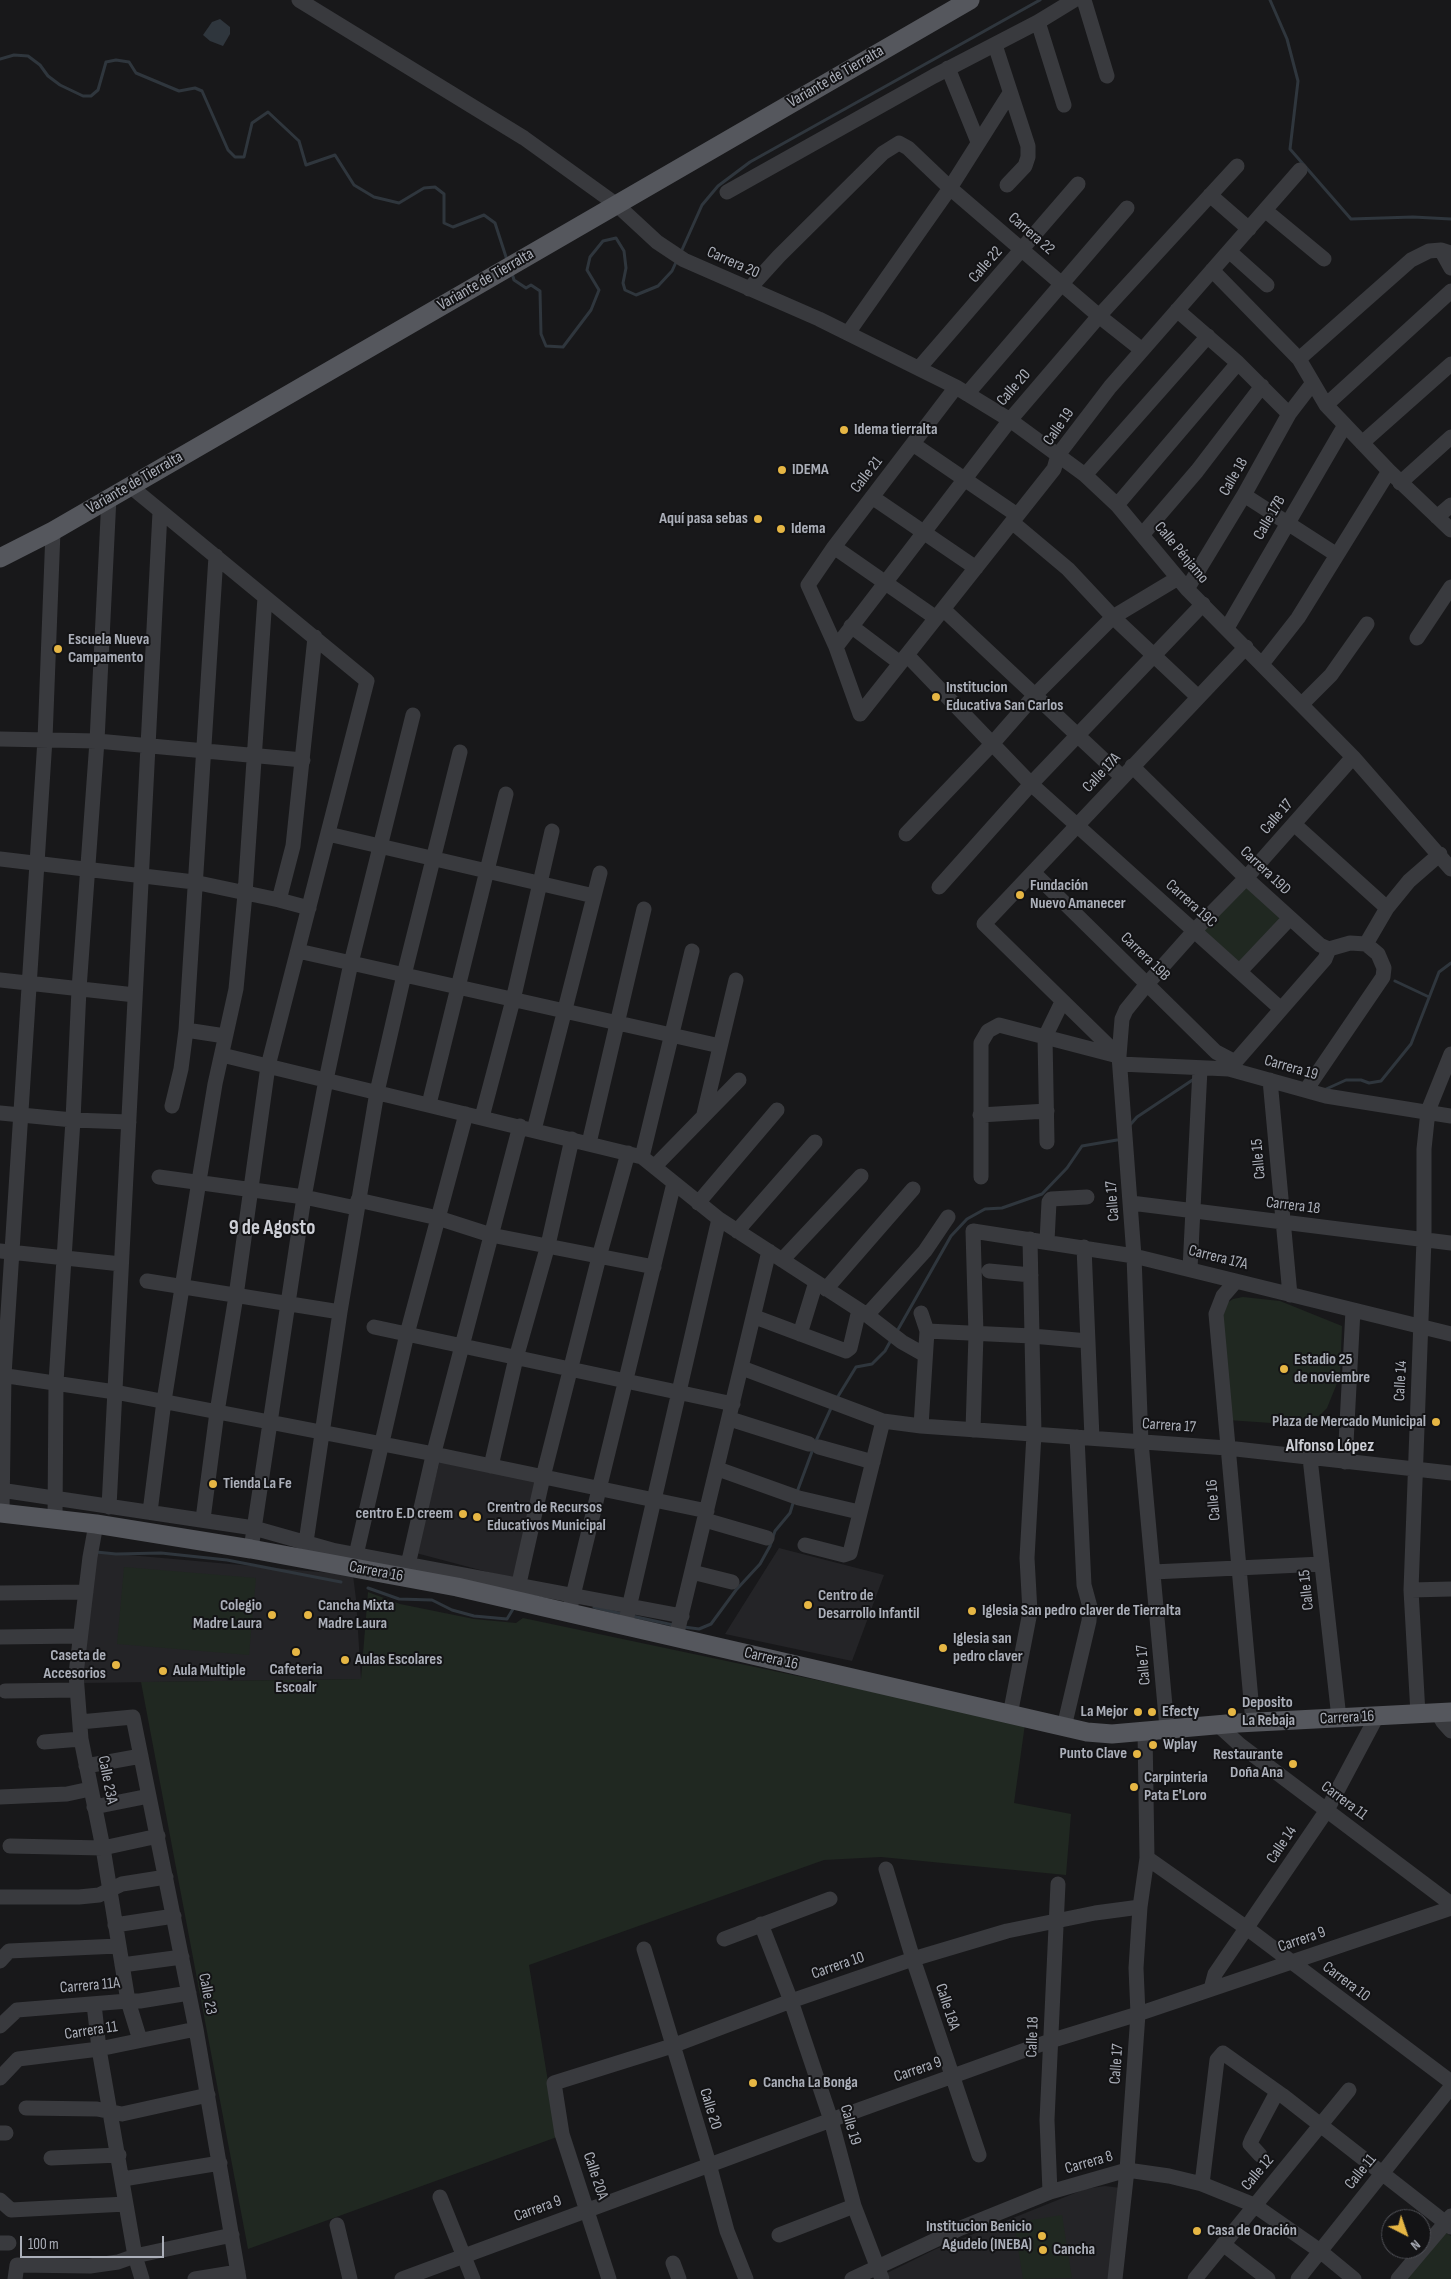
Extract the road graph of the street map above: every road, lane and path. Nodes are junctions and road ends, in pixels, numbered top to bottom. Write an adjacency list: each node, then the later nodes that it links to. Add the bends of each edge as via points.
1 (299, 0): 19 (street, Carrera 20, via 524,138)
2 (970, 0): 19 (main road, Variante de Tierralta)
3 (1074, 0): 5 (street)
4 (1084, 0): 8 (street)
5 (1038, 22): 6 (street); 10 (street)
6 (995, 44): 7 (street); 9 (street)
7 (948, 68): 11 (street); 17 (street)
8 (1107, 76)
9 (1010, 93): 11 (street); 15 (street, via 1028,146 1028,157 1025,166)
10 (1064, 105)
11 (978, 142): 16 (street)
12 (1237, 166): 18 (street, Calle 20)
13 (1300, 170): 21 (street, Calle 19)
14 (1078, 184): 23 (street, Calle 22)
15 (1007, 185)
16 (950, 188): 23 (street, Carrera 22); 31 (street, Carrera 22, via 899,143 883,154 779,256); 35 (street)
17 (727, 192)
18 (1210, 195): 22 (street); 34 (street, Calle 20)
19 (617, 205): 31 (street, Carrera 20, via 657,242 684,260); 57 (main road, Variante de Tierralta)
20 (1127, 208): 29 (street, Calle 21)
21 (1266, 210): 22 (street, Calle 19); 26 (street)
22 (1249, 230): 24 (street, Calle 19)
23 (1022, 249): 29 (street, Carrera 22); 41 (street, Calle 22)
24 (1229, 251): 28 (street, Calle 19); 30 (street)
25 (1446, 252): 27 (street); 38 (street, via 1429,251 1411,260)
26 (1324, 259)
27 (1451, 268)
28 (1212, 270): 33 (street, Calle 19); 38 (street)
29 (1062, 284): 34 (street, Carrera 22); 44 (street, Calle 21)
30 (1267, 285)
31 (750, 289): 35 (street, Carrera 20)
32 (1451, 291): 45 (street)
33 (1177, 310): 36 (street); 37 (street, Calle 19)
34 (1100, 316): 37 (street, Carrera 22); 47 (street, Calle 20)
35 (848, 333): 41 (street, Calle Pénjamo)
36 (1208, 336): 39 (street); 54 (street)
37 (1142, 350): 52 (street, Calle 19)
38 (1299, 359): 42 (street)
39 (1238, 363): 43 (street); 61 (street)
40 (1451, 364): 50 (street)
41 (919, 368): 44 (street, Calle Pénjamo)
42 (1312, 384): 45 (street); 46 (street, Calle 18)
43 (1262, 386): 46 (street); 70 (street, via 1197,471)
44 (962, 391): 47 (street, Calle Pénjamo); 51 (street, Calle 21)
45 (1326, 405): 48 (street)
46 (1289, 414): 58 (street, Calle 18)
47 (1010, 420): 52 (street, Calle Pénjamo); 55 (street, Calle 20)
48 (1344, 425): 50 (street); 66 (street, Calle 17B)
49 (1451, 436): 56 (street)
50 (1362, 443): 53 (street)
51 (913, 444): 55 (street); 60 (street, Calle 21)
52 (1058, 456): 54 (street, Calle Pénjamo); 65 (street, Calle 19, via 1054,469)
53 (1389, 472): 56 (street); 72 (street)
54 (1085, 475): 61 (street, Calle Pénjamo)
55 (964, 479): 65 (street); 69 (street, Calle 20)
56 (1400, 483): 64 (street)
57 (130, 486): 59 (main road, Variante de Tierralta); 63 (street)
58 (1244, 495): 66 (street); 77 (street, Calle 18)
59 (109, 497): 68 (main road, Variante de Tierralta); 100 (street)
60 (872, 497): 69 (street); 71 (street, Calle 21)
61 (1117, 505): 70 (street, Calle Pénjamo)
62 (1451, 505): 64 (street)
63 (160, 512): 73 (street); 101 (street)
64 (1437, 517): 67 (street)
65 (1014, 518): 75 (street, Calle 19); 82 (street)
66 (1288, 523): 72 (street); 85 (street, Calle 17B)
67 (1451, 530)
68 (53, 531): 74 (main road, Variante de Tierralta); 99 (street)
69 (923, 532): 75 (street); 76 (street, Calle 20)
70 (1142, 535): 77 (street, Calle Pénjamo)
71 (834, 547): 76 (street); 88 (street, Calle 21, via 808,585)
72 (1338, 554): 92 (street, via 1298,618)
73 (216, 556): 79 (street); 103 (street)
74 (0, 558)
75 (976, 568): 81 (street, Calle 19)
76 (885, 582): 81 (street); 84 (street, Calle 20)
77 (1182, 584): 80 (street, Calle Pénjamo); 82 (street)
78 (1451, 587): 87 (street)
79 (265, 597): 86 (street); 105 (street)
80 (1202, 604): 85 (street, Calle Pénjamo); 90 (street)
81 (939, 613): 91 (street, Calle 19); 93 (street, Carrera 19D)
82 (1113, 618): 90 (street); 93 (street)
83 (1367, 624): 95 (street, via 1331,675)
84 (851, 626): 88 (street, Calle 20); 91 (street)
85 (1227, 628): 89 (street, Calle Pénjamo)
86 (315, 637): 107 (street); 114 (street, via 367,682)
87 (1417, 638)
88 (836, 647): 91 (street, Calle 19, via 860,714)
89 (1246, 647): 92 (street, Calle Pénjamo); 94 (street, Calle 17A)
90 (1153, 656): 94 (street); 97 (street)
91 (904, 659): 102 (street, Carrera 19C)
92 (1262, 664): 95 (street, Calle Pénjamo)
93 (1035, 695): 97 (street, Carrera 19D); 102 (street)
94 (1198, 697): 108 (street, Calle 17A)
95 (1302, 704): 106 (street, Calle Pénjamo)
96 (413, 715): 116 (street)
97 (1078, 735): 108 (street, Carrera 19D); 109 (street)
98 (0, 739): 99 (street)
99 (45, 739): 100 (street); 120 (street)
100 (97, 741): 101 (street); 121 (street)
101 (148, 744): 103 (street); 125 (street)
102 (992, 744): 109 (street, Carrera 19C); 115 (street)
103 (202, 749): 105 (street); 127 (street)
104 (460, 752): 117 (street)
105 (253, 755): 107 (street); 130 (street)
106 (1353, 757): 111 (street, Calle 17); 119 (street, Calle Pénjamo)
107 (303, 760): 132 (street, via 293,846)
108 (1127, 771): 112 (street, Calle 17A); 126 (street, Carrera 19D)
109 (1031, 784): 112 (street, Carrera 19C); 129 (street)
110 (506, 794): 122 (street)
111 (1294, 824): 126 (street, Calle 17); 134 (street)
112 (1078, 825): 123 (street, Calle 17A); 137 (street, Carrera 19C)
113 (552, 831): 128 (street)
114 (328, 834): 116 (street); 133 (street)
115 (906, 834)
116 (381, 846): 117 (street); 142 (street)
117 (433, 858): 122 (street); 144 (street)
118 (0, 859): 120 (street)
119 (1447, 861): 134 (street, via 1409,882)
120 (36, 862): 121 (street); 147 (street)
121 (88, 868): 125 (street); 150 (street)
122 (487, 871): 128 (street); 149 (street)
123 (1033, 872): 148 (street, Carrera 19B); 153 (street, Calle 17A, via 984,924)
124 (600, 873): 131 (street)
125 (142, 875): 127 (street); 151 (street)
126 (1246, 878): 136 (street, Carrera 19D); 137 (street, Calle 17)
127 (194, 882): 130 (street); 157 (street)
128 (540, 884): 131 (street); 152 (street)
129 (939, 887)
130 (245, 894): 132 (street); 158 (street, via 236,989)
131 (594, 896): 155 (street)
132 (278, 900): 133 (street)
133 (309, 908): 140 (street)
134 (1387, 908): 138 (street)
135 (644, 909): 156 (street)
136 (1290, 918): 139 (street, Carrera 19D); 143 (street)
137 (1195, 930): 143 (street, Carrera 19C); 148 (street, Calle 17)
138 (1366, 944): 139 (street, via 1350,943); 171 (street, via 1378,954 1384,968 1383,977)
139 (1329, 949): 154 (street, via 1325,959)
140 (298, 951): 142 (street); 165 (street)
141 (692, 951): 159 (street)
142 (351, 963): 144 (street); 168 (street)
143 (1240, 971): 154 (street, Carrera 19C)
144 (404, 975): 149 (street); 172 (street)
145 (0, 980): 147 (street)
146 (736, 980): 161 (street)
147 (28, 982): 150 (street); 182 (street)
148 (1147, 984): 164 (street, Calle 17, via 1122,1019); 166 (street, Carrera 19B)
149 (458, 987): 152 (street); 173 (street)
150 (79, 989): 151 (street); 185 (street)
151 (135, 995): 186 (street)
152 (513, 1000): 155 (street); 184 (street)
153 (1062, 1002): 160 (street); 164 (street)
154 (1281, 1009): 166 (street)
155 (564, 1011): 156 (street); 187 (street)
156 (617, 1024): 159 (street); 191 (street)
157 (186, 1030): 158 (street); 174 (street)
158 (225, 1036): 163 (street)
159 (672, 1036): 161 (street); 192 (street)
160 (1045, 1037): 164 (street, Carrera 19); 177 (street); 181 (street, Carrera 19, via 999,1025 988,1031 980,1043)
161 (720, 1046): 180 (street)
162 (1451, 1054): 176 (street, Calle 14)
163 (222, 1055): 165 (street); 197 (street)
164 (1119, 1060): 167 (street, Carrera 19); 205 (street, Calle 17)
165 (268, 1066): 168 (street); 199 (street)
166 (1232, 1066): 167 (street, Carrera 19); 170 (street, Carrera 19)
167 (1200, 1069): 206 (street)
168 (326, 1080): 172 (street); 201 (street)
169 (739, 1080): 180 (street)
170 (1270, 1080): 171 (street, Carrera 19); 210 (street, Calle 15)
171 (1306, 1090): 176 (street, Carrera 19, via 1326,1096)
172 (377, 1092): 173 (street); 204 (street)
173 (429, 1104): 179 (street)
174 (172, 1106)
175 (777, 1110): 203 (street)
176 (1428, 1110): 183 (street, Carrera 19); 214 (street, Calle 14, via 1424,1149)
177 (1047, 1111): 181 (street); 190 (street)
178 (0, 1113): 182 (street)
179 (466, 1114): 184 (street); 207 (street)
180 (704, 1114): 193 (street)
181 (980, 1115): 196 (street)
182 (20, 1116): 185 (street); 219 (street)
183 (1451, 1116)
184 (482, 1117): 187 (street)
185 (73, 1120): 186 (street); 223 (street)
186 (129, 1122): 225 (street)
187 (526, 1128): 188 (street); 212 (street)
188 (572, 1139): 191 (street); 217 (street)
189 (815, 1142): 211 (street)
190 (1047, 1142)
191 (589, 1143): 192 (street)
192 (635, 1155): 193 (street); 222 (street)
193 (655, 1166): 198 (street)
194 (861, 1176): 224 (street)
195 (159, 1177): 197 (street)
196 (981, 1177)
197 (199, 1181): 199 (street); 233 (street)
198 (674, 1183): 203 (street); 226 (street)
199 (250, 1189): 201 (street); 235 (street)
200 (913, 1189): 232 (street)
201 (304, 1197): 204 (street); 236 (street)
202 (1087, 1197): 215 (street, via 1051,1199)
203 (698, 1203): 209 (street)
204 (357, 1204): 207 (street); 238 (street)
205 (1131, 1204): 206 (street, Carrera 18); 221 (street, Calle 17)
206 (1192, 1211): 210 (street, Carrera 18); 227 (street)
207 (438, 1218): 212 (street); 245 (street)
208 (948, 1218): 239 (street, via 925,1251)
209 (719, 1219): 211 (street); 260 (street)
210 (1282, 1222): 214 (street, Carrera 18); 234 (street, Calle 15)
211 (737, 1231): 220 (street)
212 (491, 1235): 217 (street); 251 (street)
213 (1030, 1239): 215 (street, Carrera 17A); 229 (street); 247 (street, Carrera 17A, via 973,1231)
214 (1424, 1239): 216 (street, Carrera 18); 242 (street, Calle 14)
215 (1047, 1241): 218 (street, Carrera 17A)
216 (1451, 1243)
217 (548, 1245): 222 (street); 253 (street)
218 (1084, 1247): 221 (street, Carrera 17A); 250 (street)
219 (5, 1252): 223 (street); 256 (street)
220 (769, 1252): 224 (street); 241 (street)
221 (1134, 1256): 227 (street, Carrera 17A); 272 (street, Calle 17)
222 (599, 1257): 226 (street); 255 (street)
223 (64, 1258): 225 (street); 258 (street)
224 (782, 1260): 232 (street)
225 (121, 1264): 259 (street)
226 (654, 1267): 257 (street)
227 (1190, 1269): 231 (street, Carrera 17A)
228 (989, 1271): 229 (street)
229 (1031, 1275): 249 (street)
230 (147, 1281): 233 (street)
231 (1236, 1281): 234 (street, Carrera 17A); 274 (street, Calle 16, via 1223,1296 1216,1314)
232 (821, 1285): 239 (street); 246 (street)
233 (183, 1287): 235 (street); 261 (street)
234 (1290, 1295): 237 (street, Carrera 17A)
235 (236, 1296): 236 (street); 262 (street)
236 (288, 1304): 238 (street); 265 (street)
237 (1353, 1310): 242 (street, Carrera 17A); 278 (street)
238 (340, 1312): 268 (street)
239 (863, 1313): 246 (street, via 846,1351); 252 (street)
240 (921, 1313): 244 (street)
241 (754, 1317): 246 (street); 254 (street)
242 (1421, 1326): 248 (street, Carrera 17A); 281 (street, Calle 14)
243 (374, 1327): 245 (street)
244 (927, 1331): 247 (street); 252 (street)
245 (407, 1334): 251 (street); 273 (street)
246 (800, 1334)
247 (976, 1334): 249 (street); 267 (street)
248 (1451, 1334)
249 (1032, 1336): 250 (street); 269 (street)
250 (1088, 1341): 271 (street)
251 (462, 1346): 253 (street); 275 (street)
252 (925, 1355): 266 (street)
253 (516, 1358): 255 (street); 279 (street)
254 (742, 1368): 263 (street); 264 (street, Carrera 17)
255 (571, 1370): 257 (street); 283 (street)
256 (2, 1375): 258 (street); 285 (street)
257 (626, 1381): 260 (street); 284 (street)
258 (56, 1382): 259 (street); 286 (street)
259 (115, 1392): 261 (street); 288 (street)
260 (678, 1392): 263 (street); 287 (street)
261 (164, 1401): 262 (street); 289 (street)
262 (217, 1412): 265 (street); 293 (street)
263 (732, 1412): 277 (street, via 814,1445); 280 (street)
264 (883, 1421): 266 (street, Carrera 17); 277 (street)
265 (270, 1422): 268 (street); 296 (street)
266 (921, 1426): 267 (street, Carrera 17)
267 (973, 1430): 269 (street, Carrera 17)
268 (321, 1432): 273 (street); 298 (street)
269 (1034, 1434): 270 (street, Carrera 17); 325 (street, via 1027,1558 1029,1623)
270 (1076, 1437): 271 (street, Carrera 17); 331 (street, via 1084,1585 1090,1620)
271 (1092, 1438): 272 (street, Carrera 17)
272 (1141, 1442): 274 (street, Carrera 17); 307 (street, Calle 17)
273 (381, 1444): 275 (street); 302 (street)
274 (1227, 1448): 276 (street, Carrera 17); 304 (street, Calle 16)
275 (434, 1454): 279 (street); 305 (street)
276 (1310, 1458): 278 (street, Carrera 17); 303 (street, Calle 15)
277 (873, 1462): 290 (street)
278 (1345, 1462): 281 (street, Carrera 17)
279 (491, 1466): 283 (street)
280 (718, 1469): 290 (street, via 799,1498); 292 (street)
281 (1415, 1470): 282 (street, Carrera 17); 309 (street, Calle 14)
282 (1451, 1474)
283 (543, 1477): 284 (street); 312 (street)
284 (599, 1488): 287 (street); 314 (street)
285 (1, 1490): 286 (street); 291 (street)
286 (55, 1498): 288 (street); 294 (street)
287 (654, 1500): 292 (street); 315 (street)
288 (109, 1507): 289 (street)
289 (150, 1512): 293 (street)
290 (859, 1512): 299 (street, via 847,1555)
291 (1, 1513): 294 (main road, Carrera 16)
292 (706, 1516): 297 (street); 306 (street)
293 (203, 1519): 296 (street)
294 (55, 1520): 295 (main road, Carrera 16)
295 (96, 1524): 300 (main road, Carrera 16); 311 (street, Calle 23A)
296 (254, 1528): 298 (street); 300 (street)
297 (767, 1538)
298 (306, 1542): 301 (street)
299 (804, 1545)
300 (251, 1549): 301 (main road, Carrera 16)
301 (331, 1556): 302 (main road, Carrera 16)
302 (354, 1561): 305 (main road, Carrera 16)
303 (1322, 1564): 304 (street); 327 (street, Calle 15)
304 (1238, 1567): 307 (street); 329 (street, Calle 16)
305 (406, 1571): 312 (main road, Carrera 16)
306 (692, 1572): 308 (street); 316 (street)
307 (1153, 1572): 332 (street, Calle 17)
308 (732, 1582)
309 (1411, 1590): 310 (street); 324 (street, Calle 14)
310 (1451, 1590)
311 (86, 1592): 313 (street); 319 (street, Calle 23A)
312 (517, 1592): 314 (main road, Carrera 16)
313 (0, 1593)
314 (571, 1604): 315 (street); 317 (main road, Carrera 16)
315 (630, 1606): 316 (street); 317 (street)
316 (682, 1616): 320 (street)
317 (625, 1625): 320 (main road, Carrera 16)
318 (0, 1636): 319 (street)
319 (80, 1636): 321 (street, Calle 23A)
320 (676, 1637): 325 (main road, Carrera 16)
321 (77, 1690): 322 (street); 328 (street, Calle 23A)
322 (4, 1691)
323 (1444, 1713): 324 (main road, Carrera 16); 334 (street, via 1442,1722)
324 (1418, 1714): 326 (main road, Carrera 16)
325 (1010, 1715): 331 (main road, Carrera 16)
326 (1377, 1716): 327 (main road, Carrera 16); 343 (street, Calle 14)
327 (1339, 1718): 329 (main road, Carrera 16)
328 (80, 1722): 335 (street, Calle 23A); 337 (street, Calle 23, via 133,1717)
329 (1253, 1722): 330 (main road, Carrera 16)
330 (1218, 1724): 332 (main road, Carrera 16); 343 (street, Carrera 11, via 1240,1745)
331 (1064, 1727): 333 (main road, Carrera 16, via 1112,1734)
332 (1167, 1728): 333 (main road, Carrera 16)
333 (1145, 1731): 347 (street, Calle 17)
334 (1451, 1731)
335 (81, 1739): 336 (street); 338 (street, Calle 23A)
336 (44, 1742)
337 (141, 1756): 338 (street); 340 (street, Calle 23)
338 (86, 1766): 339 (street, Calle 23A)
339 (90, 1789): 341 (street, via 67,1794); 342 (street, Calle 23A)
340 (149, 1796): 342 (street); 344 (street, Calle 23)
341 (0, 1797)
342 (94, 1807): 346 (street, Calle 23A)
343 (1327, 1810): 354 (street, Carrera 11); 361 (street, Calle 14)
344 (158, 1836): 346 (street); 349 (street, Calle 23)
345 (10, 1846): 346 (street)
346 (103, 1848): 351 (street, Calle 23A)
347 (1147, 1858): 355 (street, Calle 17); 361 (street, Carrera 10)
348 (886, 1869): 366 (street, Calle 18A)
349 (166, 1878): 351 (street, via 122,1884); 357 (street, Calle 23)
350 (1058, 1884): 358 (street, Calle 18)
351 (109, 1890): 352 (street, via 80,1898); 360 (street, Calle 23A)
352 (0, 1897)
353 (830, 1898): 359 (street)
354 (1451, 1904)
355 (1140, 1908): 358 (street, Carrera 10); 375 (street, Calle 17, via 1136,1968)
356 (1451, 1908): 368 (street, Carrera 9)
357 (174, 1916): 360 (street); 365 (street, Calle 23)
358 (1055, 1921): 366 (street, Carrera 10, via 1007,1930); 379 (street, Calle 18)
359 (761, 1924): 362 (street); 373 (street, Calle 19)
360 (115, 1925): 363 (street, Calle 23A)
361 (1248, 1929): 368 (street, Carrera 10); 370 (street, Calle 14, via 1215,1974)
362 (724, 1938)
363 (118, 1946): 367 (street, via 9,1951); 369 (street, Calle 23A)
364 (644, 1949): 380 (street, Calle 20)
365 (182, 1957): 369 (street); 371 (street, Calle 23)
366 (913, 1959): 373 (street, Carrera 10); 382 (street, Calle 18A)
367 (0, 1961)
368 (1291, 1963): 370 (street, Carrera 9); 384 (street, Carrera 10)
369 (122, 1964): 372 (street, Calle 23A)
370 (1211, 1989): 375 (street, Carrera 9)
371 (189, 1993): 372 (street, Carrera 11A, via 140,2002); 377 (street, Calle 23)
372 (128, 2001): 374 (street, Carrera 11A); 378 (street, Calle 23A)
373 (791, 2001): 380 (street, Carrera 10); 392 (street, Calle 19)
374 (94, 2004): 376 (street, Carrera 11A, via 17,2010); 381 (street)
375 (1138, 2014): 379 (street, Carrera 9); 400 (street, Calle 17)
376 (0, 2026)
377 (196, 2029): 378 (street, Carrera 11); 389 (street, Calle 23)
378 (140, 2040): 381 (street, Carrera 11)
379 (1050, 2041): 382 (street, Carrera 9); 404 (street, Calle 18, via 1046,2120)
380 (672, 2046): 385 (street, Carrera 10); 399 (street, Calle 20)
381 (99, 2049): 383 (street, Carrera 11, via 18,2059); 391 (street)
382 (952, 2077): 392 (street, Carrera 9); 394 (street, Calle 18A)
383 (0, 2078)
384 (1451, 2082)
385 (554, 2083): 410 (street, Calle 20A, via 562,2134)
386 (1451, 2087): 401 (street, Calle 11)
387 (1349, 2090): 393 (street, Calle 12)
388 (1278, 2092): 393 (street); 396 (street, via 1250,2144); 403 (street, via 1230,2056 1219,2055)
389 (208, 2095): 391 (street, via 122,2114); 398 (street, Calle 23)
390 (26, 2108): 391 (street)
391 (110, 2112): 395 (street)
392 (830, 2120): 399 (street, Carrera 9); 409 (street, Calle 19)
393 (1322, 2126): 401 (street); 408 (street, Calle 12)
394 (978, 2154)
395 (119, 2155): 397 (street); 402 (street)
396 (1260, 2155)
397 (51, 2158)
398 (220, 2163): 402 (street); 413 (street, Calle 23)
399 (709, 2164): 410 (street, Carrera 9); 422 (street, Calle 20)
400 (1127, 2170): 403 (street, Carrera 8); 404 (street, Carrera 8); 432 (street, Calle 17)
401 (1383, 2172): 411 (street); 416 (street, Calle 11)
402 (123, 2178): 407 (street)
403 (1202, 2184): 408 (street, Carrera 8)
404 (1050, 2192): 420 (street, Carrera 8, via 960,2228)
405 (440, 2197): 417 (street)
406 (0, 2200): 407 (street, via 11,2210)
407 (126, 2204): 418 (street)
408 (1254, 2205): 415 (street, Calle 12); 416 (street, Carrera 8)
409 (854, 2206): 414 (street); 420 (street, Calle 19)
410 (588, 2210): 417 (street, Carrera 9); 429 (street, Calle 20A)
411 (1449, 2222): 437 (street)
412 (337, 2225): 426 (street)
413 (232, 2236): 418 (street); 421 (street, Calle 23)
414 (779, 2236)
415 (1223, 2244): 433 (street, Calle 12); 434 (street)
416 (1320, 2251): 435 (street, Calle 11); 436 (street, Carrera 8)
417 (464, 2254): 427 (street, Carrera 9); 428 (street)
418 (135, 2256): 423 (street, via 90,2266 17,2265); 424 (street)
419 (674, 2263): 430 (street)
420 (879, 2274): 431 (street, Carrera 8)
421 (239, 2276): 425 (street)
422 (742, 2278)
423 (16, 2279)
424 (142, 2279)
425 (195, 2279)
426 (350, 2279)
427 (402, 2279)
428 (472, 2279)
429 (609, 2279)
430 (679, 2279)
431 (852, 2279)
432 (1115, 2279)
433 (1196, 2279)
434 (1268, 2279)
435 (1298, 2279)
436 (1354, 2279)
437 (1398, 2279)

